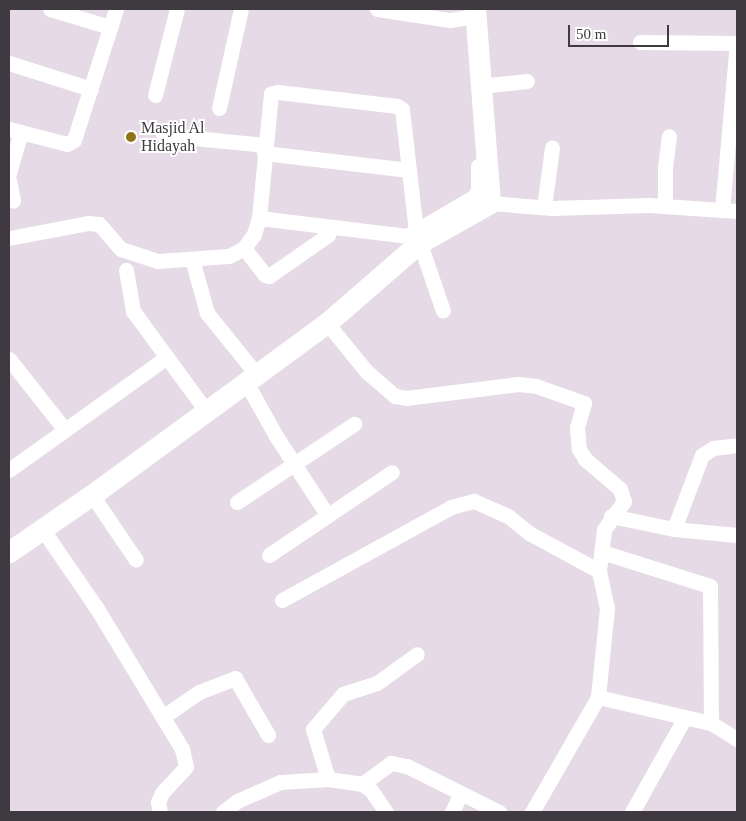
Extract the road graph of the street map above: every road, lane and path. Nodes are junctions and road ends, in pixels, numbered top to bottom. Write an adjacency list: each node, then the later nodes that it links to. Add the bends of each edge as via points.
1 (50, 9): 7 (street)
2 (116, 9): 7 (street)
3 (177, 9): 15 (street)
4 (241, 9): 16 (street)
5 (377, 9): 6 (street, via 414,14 431,11)
6 (470, 14): 13 (street)
7 (110, 26): 14 (street)
8 (640, 42): 9 (street)
9 (737, 43): 29 (street)
10 (471, 60): 33 (street, via 478,190)
11 (9, 63): 14 (street)
12 (528, 81): 13 (street)
13 (481, 86): 26 (street)
14 (91, 89): 17 (street, via 71,143)
15 (155, 95)
16 (219, 108)
17 (15, 130): 23 (street)
18 (163, 135): 21 (street)
19 (669, 136): 27 (street)
20 (552, 148): 28 (street)
21 (264, 149): 22 (street); 22 (street, via 270,98 274,92 397,106 402,109); 30 (street)
22 (409, 170): 33 (street)
23 (9, 173)
24 (9, 180): 25 (street)
25 (13, 201)
26 (490, 203): 28 (street); 33 (street)
27 (665, 206): 28 (street); 29 (street)
28 (544, 207)
29 (730, 210)
30 (259, 218): 31 (street); 34 (street, via 254,234)
31 (331, 227): 33 (street); 34 (street, via 328,235 269,276)
32 (9, 238): 35 (street, via 88,223 99,224 121,249 130,254 158,262)
33 (417, 238): 37 (street); 38 (street)
34 (244, 248): 35 (street, via 229,256)
35 (192, 259): 41 (street, via 207,313)
36 (126, 270): 39 (street, via 133,311)
37 (443, 311)
38 (327, 323): 41 (street); 52 (street, via 366,371 395,396 406,398 518,384 536,386 583,402 576,436 579,449 585,459 623,492 624,501)
39 (167, 357): 42 (street); 44 (street)
40 (9, 359): 44 (street)
41 (252, 379): 42 (street); 46 (street)
42 (207, 412): 49 (street)
43 (354, 424): 46 (street)
44 (64, 430): 47 (street)
45 (737, 445): 53 (street, via 719,446 702,455)
46 (293, 464): 50 (street); 51 (street)
47 (10, 467)
48 (392, 472): 51 (street)
49 (92, 495): 54 (street); 59 (street)
50 (237, 502)
51 (328, 516): 58 (street)
52 (611, 516): 53 (street); 57 (street, via 604,530)
53 (674, 529): 55 (street)
54 (43, 530): 56 (street); 64 (street)
55 (737, 535)
56 (9, 552)
57 (602, 552): 60 (street); 66 (street, via 710,586)
58 (268, 555)
59 (136, 560)
60 (599, 571): 61 (street, via 529,532 508,516 474,502 452,507); 63 (street, via 606,608)
61 (282, 600)
62 (417, 654): 69 (street, via 378,683 343,694 313,729)
63 (598, 697): 65 (street); 77 (street)
64 (164, 716): 67 (street, via 199,692 235,678); 72 (street, via 186,762 184,771 162,793 158,802)
65 (684, 719): 66 (street); 78 (street)
66 (711, 723): 68 (street)
67 (268, 735)
68 (737, 739)
69 (328, 779): 70 (street); 73 (street, via 280,782 237,801)
70 (362, 784): 71 (street, via 391,764 412,767); 74 (street, via 371,790)
71 (461, 793): 75 (street); 76 (street)
72 (160, 812)
73 (223, 812)
74 (386, 812)
75 (452, 812)
76 (499, 812)
77 (532, 812)
78 (632, 812)

